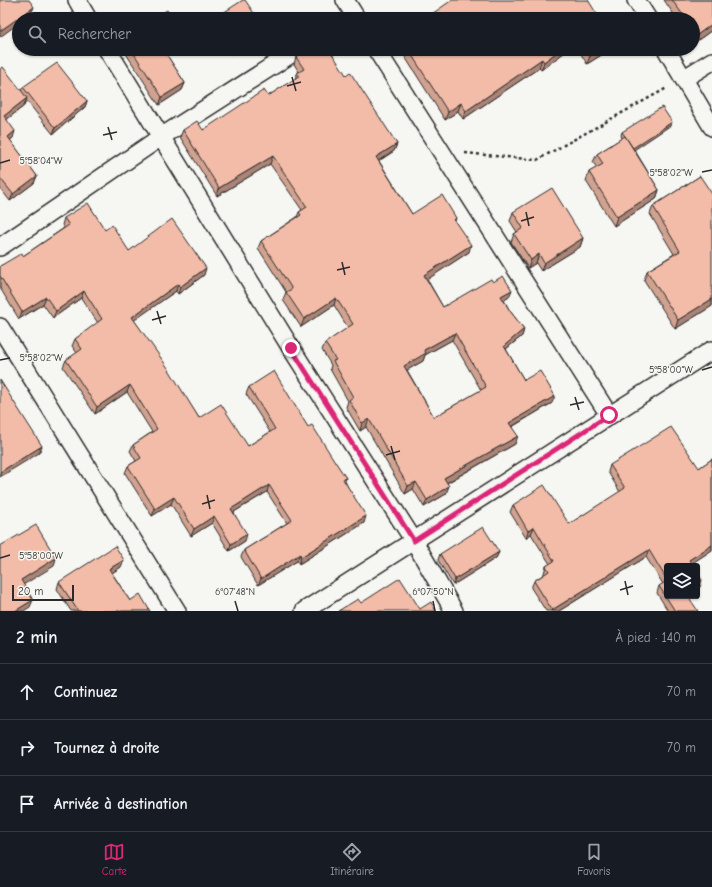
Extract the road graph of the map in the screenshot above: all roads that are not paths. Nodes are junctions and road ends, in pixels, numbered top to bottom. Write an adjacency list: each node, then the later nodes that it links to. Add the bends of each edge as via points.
1 (76, 0): 3 (street)
2 (636, 0): 4 (street)
3 (84, 12)
4 (644, 12)
5 (111, 56): 12 (street)
6 (288, 56): 12 (street)
7 (380, 56): 16 (street)
8 (671, 56): 10 (street)
9 (712, 61): 10 (street)
10 (685, 78): 11 (street)
11 (712, 126)
12 (161, 137): 13 (street); 17 (street)
13 (0, 247)
14 (0, 326): 18 (street)
15 (712, 350): 16 (street)
16 (609, 415): 17 (street)
17 (414, 541): 19 (street); 20 (street)
18 (177, 611)
19 (304, 611)
20 (454, 611)

